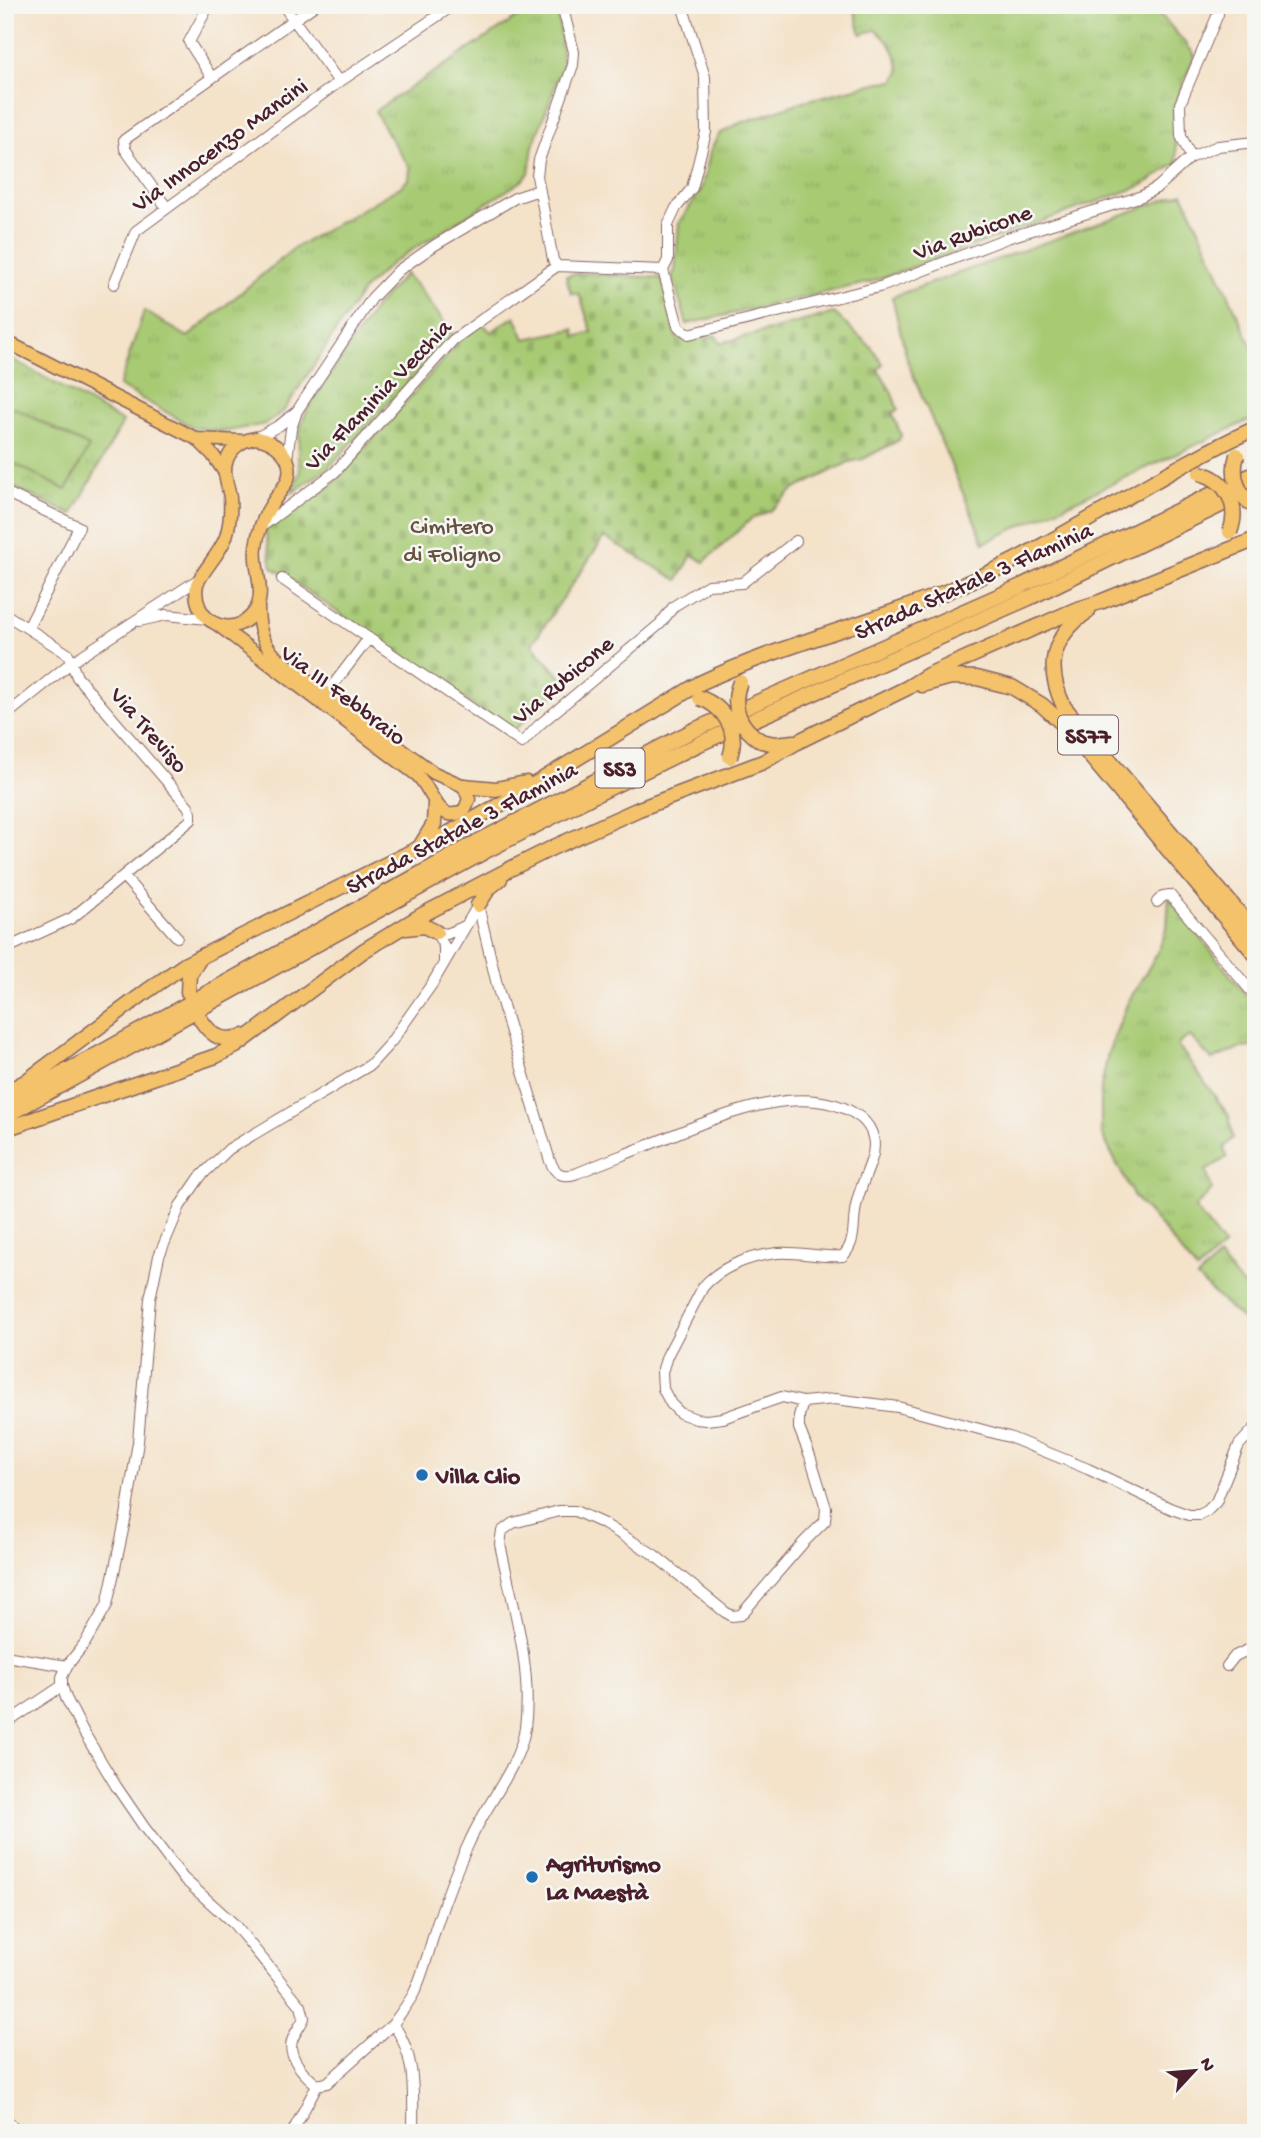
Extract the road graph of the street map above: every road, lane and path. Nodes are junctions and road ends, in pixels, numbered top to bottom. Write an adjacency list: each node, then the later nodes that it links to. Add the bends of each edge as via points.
1 (209, 5): 9 (street, via 189,42)
2 (283, 5): 8 (street, Via Innocenzo Mancini)
3 (315, 5): 8 (street)
4 (454, 5): 10 (street, Via Innocenzo Mancini)
5 (562, 5): 13 (street, via 573,65)
6 (682, 5): 18 (street, via 705,77 706,132 692,188 668,225 668,260)
7 (1219, 5): 12 (street, via 1180,104 1181,136)
8 (293, 20): 9 (street); 10 (street, Via Innocenzo Mancini)
9 (212, 78): 16 (street, via 124,139 125,149)
10 (339, 82): 16 (street, Via Innocenzo Mancini)
11 (1256, 142): 12 (street, Via Rubicone, via 1219,146)
12 (1191, 157): 18 (street, Via Rubicone, via 1142,196 883,285 689,334 678,326)
13 (537, 176): 14 (street); 15 (street, Via Flaminia Vecchia)
14 (539, 190): 15 (street, Via Flaminia Vecchia); 17 (street)
15 (515, 198): 21 (street, Via Flaminia Vecchia, via 399,270 372,298)
16 (167, 208): 19 (street, Via Innocenzo Mancini, via 136,231)
17 (557, 266): 18 (street); 33 (street, Via Flaminia Vecchia, via 453,340 335,472)
18 (663, 270)
19 (114, 284)
20 (5, 341): 24 (main road)
21 (297, 411): 23 (street, Via Flaminia Vecchia); 26 (street, Via Flaminia Vecchia)
22 (1256, 431): 29 (highway); 32 (highway, bridge, via 1237,455 1235,478 1244,497)
23 (256, 438): 25 (main road, Via Flaminia Vecchia); 26 (main road, Via Flaminia Vecchia, via 277,446)
24 (197, 439): 25 (main road, Via Flaminia Vecchia); 27 (main road)
25 (242, 442): 27 (main road, via 230,452)
26 (287, 459): 33 (main road, Via Flaminia Vecchia, via 288,479)
27 (225, 473): 37 (main road, via 229,526)
28 (1256, 473): 76 (highway, Strada Statale 3 Flaminia / SS3, via 1021,586 692,731 477,842)
29 (1163, 478): 36 (highway, bridge, via 1200,473 1216,479 1229,495 1235,515 1230,532); 46 (highway, via 970,582)
30 (1256, 488): 77 (highway, Strada Statale 3 Flaminia / SS3, via 1029,598 699,744 591,797)
31 (5, 492): 44 (street, via 79,527)
32 (1256, 507)
33 (261, 527): 40 (main road, Via Flaminia Vecchia, via 255,557)
34 (1256, 539): 36 (highway)
35 (796, 541): 45 (street, Via Rubicone, via 743,583 708,585 674,606 660,624 522,743)
36 (1208, 557): 39 (highway)
37 (200, 578): 42 (main road, via 196,590 199,606); 43 (street)
38 (282, 579): 45 (street, Via Rubicone)
39 (1100, 601): 48 (highway, via 1013,636); 64 (highway, SS77, via 1060,636 1053,677 1064,708)
40 (258, 605): 42 (main road, via 240,624); 49 (main road, Via Flaminia Vecchia, via 259,628 271,652)
41 (5, 614): 44 (street, Via Treviso)
42 (213, 622): 43 (street, via 166,615); 56 (main road, Via III Febbraio, via 421,778)
43 (132, 623): 47 (street)
44 (28, 628): 47 (street, Via Treviso, via 68,654)
45 (369, 638): 49 (street)
46 (755, 660): 50 (highway); 52 (highway, bridge, via 740,682 735,701 739,719 761,741 785,744)
47 (72, 662): 51 (street); 59 (street, Via Treviso, via 77,677 191,813 191,820)
48 (907, 688): 52 (highway); 68 (highway, SS77, via 951,677 977,678 1012,687 1042,705 1065,726)
49 (327, 693): 55 (main road, Via Flaminia Vecchia, via 434,773)
50 (680, 694): 53 (highway); 54 (highway, bridge, via 717,707 730,725 730,757)
51 (5, 716)
52 (801, 740): 54 (highway, via 762,762)
53 (548, 775): 55 (highway, via 508,788); 57 (highway)
54 (717, 779): 58 (highway)
55 (464, 786): 56 (main road, via 468,801 462,812 449,815)
56 (435, 803): 57 (highway, via 434,824)
57 (416, 850): 69 (highway)
58 (512, 868): 61 (highway); 65 (highway)
59 (123, 876): 66 (street); 67 (street, Via Treviso, via 72,918)
60 (1157, 902): 72 (street, via 1170,895)
61 (478, 905): 62 (street); 79 (street, via 498,989 557,1173 575,1174 729,1112 806,1100 838,1106 858,1116 873,1133 874,1154 855,1208 849,1250 834,1257 777,1253 712,1276 664,1364 662,1384 668,1400 692,1418 723,1418 776,1398)
62 (467, 925): 63 (street, via 447,934); 70 (street)
63 (436, 932): 65 (highway, via 416,926); 70 (street, via 445,950)
64 (1256, 933)
65 (388, 935): 74 (highway)
66 (177, 937)
67 (5, 949)
68 (1256, 955)
69 (201, 957): 71 (highway, via 189,975); 75 (highway)
70 (444, 965): 83 (street, via 370,1065 229,1149 200,1177 180,1206 159,1256 150,1299 138,1442 107,1605)
71 (188, 992)
72 (1256, 997)
73 (201, 1020): 74 (highway, via 212,1034 226,1040)
74 (256, 1031): 78 (highway, via 226,1052 197,1064)
75 (5, 1093)
76 (5, 1104)
77 (5, 1116)
78 (5, 1129)
79 (803, 1402): 80 (street, via 835,1399 898,1407 1009,1437 1189,1515 1199,1515 1216,1502 1239,1445); 87 (street, via 799,1428 825,1508 825,1521 741,1615 725,1612 653,1554 575,1511 523,1519 501,1533 524,1656 525,1730 459,1865 413,1996)
80 (1256, 1427)
81 (1256, 1646): 84 (street)
82 (5, 1656): 83 (street)
83 (67, 1666): 85 (street)
84 (1227, 1666)
85 (62, 1686): 86 (street); 88 (street, via 116,1787 179,1874 234,1924 301,2006 304,2018 291,2046 300,2068)
86 (5, 1724)
87 (393, 2024): 88 (street, via 327,2083); 92 (street, via 410,2062)
88 (317, 2085): 91 (street)
89 (5, 2119): 90 (street)
90 (22, 2133)
91 (292, 2133)
92 (414, 2133)

